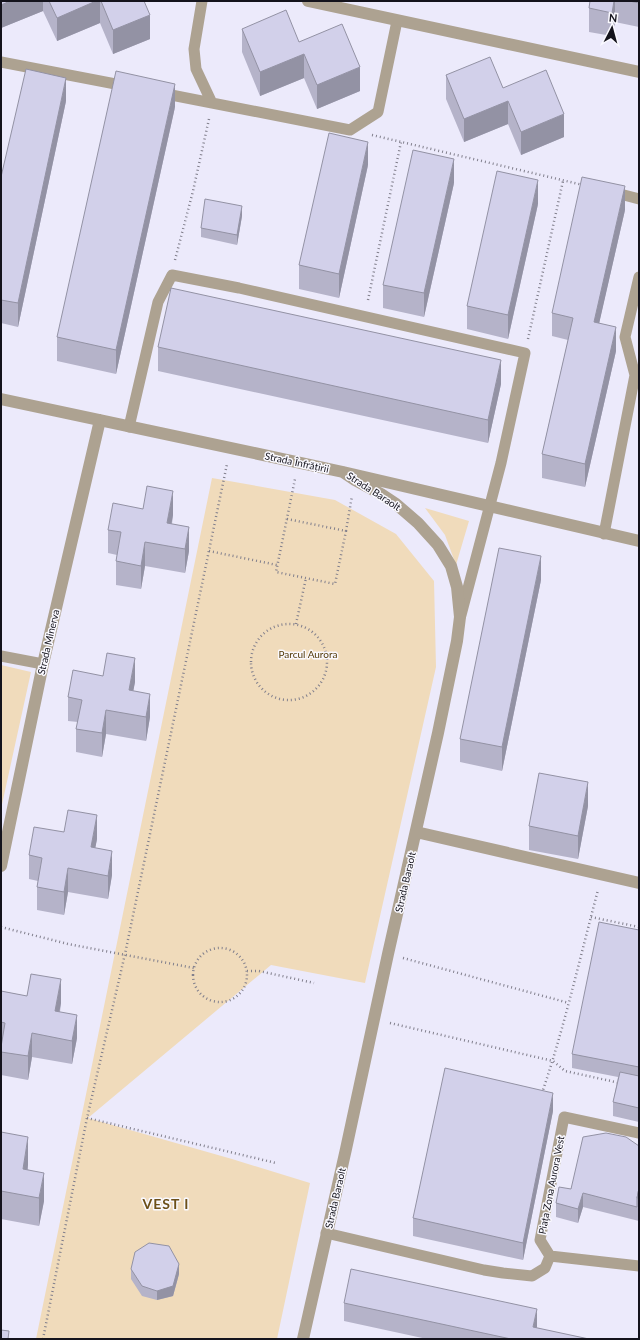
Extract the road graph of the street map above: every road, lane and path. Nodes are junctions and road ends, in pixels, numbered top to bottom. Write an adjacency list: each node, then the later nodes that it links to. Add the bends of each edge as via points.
1 (202, 1): 8 (lane, via 194,50 196,69)
2 (308, 1): 3 (street)
3 (397, 21): 5 (street); 9 (lane, via 378,112)
4 (1, 62): 6 (lane)
5 (639, 72)
6 (134, 88)
7 (150, 91): 8 (lane)
8 (212, 103): 9 (lane); 15 (path)
9 (350, 130): 10 (path)
10 (401, 142): 11 (path); 17 (path)
11 (563, 181): 12 (path); 18 (path)
12 (584, 186)
13 (620, 194): 14 (lane)
14 (639, 199)
15 (172, 275): 17 (lane); 21 (lane, via 158,302)
16 (639, 277): 29 (lane, via 625,337 635,375)
17 (365, 316): 18 (lane)
18 (525, 353): 26 (lane)
19 (1, 399): 20 (street, Strada Înfrățirii)
20 (100, 420): 21 (street, Strada Înfrățirii); 37 (street, Strada Minerva)
21 (129, 427): 22 (street, Strada Înfrățirii)
22 (230, 448): 23 (street, Strada Înfrățirii); 31 (path)
23 (299, 462): 24 (street, Strada Înfrățirii); 27 (path)
24 (343, 472): 25 (street, Strada Baraolt); 26 (street, Strada Înfrățirii)
25 (355, 480): 28 (path); 34 (street, Strada Baraolt, via 396,504 438,545 451,566 457,587)
26 (490, 506): 29 (street, Strada Înfrățirii); 34 (lane)
27 (287, 519): 28 (path); 32 (path)
28 (346, 531): 33 (path, via 335,584)
29 (604, 534): 30 (street, Strada Înfrățirii)
30 (639, 541)
31 (209, 551): 32 (path); 45 (path)
32 (277, 566): 33 (path, via 276,572)
33 (306, 578): 35 (path)
34 (460, 617): 38 (street, Strada Baraolt)
35 (296, 624): 35 (path, via 280,625 269,630 254,648 252,659 252,671 265,691 289,700 302,698 313,692 322,682 327,670 327,657 323,645 315,634)
36 (1, 656): 37 (lane)
37 (43, 664): 39 (street, Strada Minerva)
38 (416, 832): 40 (street); 46 (street, Strada Baraolt)
39 (1, 866)
40 (602, 875): 41 (street); 42 (path)
41 (639, 883)
42 (590, 917): 44 (path); 50 (path)
43 (1, 927): 45 (path, via 68,944)
44 (639, 927)
45 (125, 954): 47 (path); 55 (path)
46 (388, 954): 50 (path); 51 (street, Strada Baraolt)
47 (194, 968): 48 (path, via 201,955 216,948 233,952 240,957); 48 (path, via 192,978 200,994 206,999 223,1003 231,1000 244,988)
48 (247, 972): 49 (path, via 259,971)
49 (314, 983)
50 (569, 1003): 52 (path)
51 (374, 1019): 52 (path); 58 (street, Strada Baraolt)
52 (553, 1061): 53 (path, via 565,1071); 54 (path, via 543,1090)
53 (624, 1084)
54 (564, 1117): 56 (lane); 59 (lane, Piața Zona Aurora Vest, via 540,1240)
55 (87, 1118): 57 (path); 61 (path)
56 (639, 1133)
57 (276, 1163)
58 (326, 1233): 59 (lane, via 503,1273 532,1276 545,1268); 62 (street, Strada Baraolt)
59 (550, 1256): 60 (lane)
60 (639, 1266)
61 (43, 1339)
62 (303, 1339)

